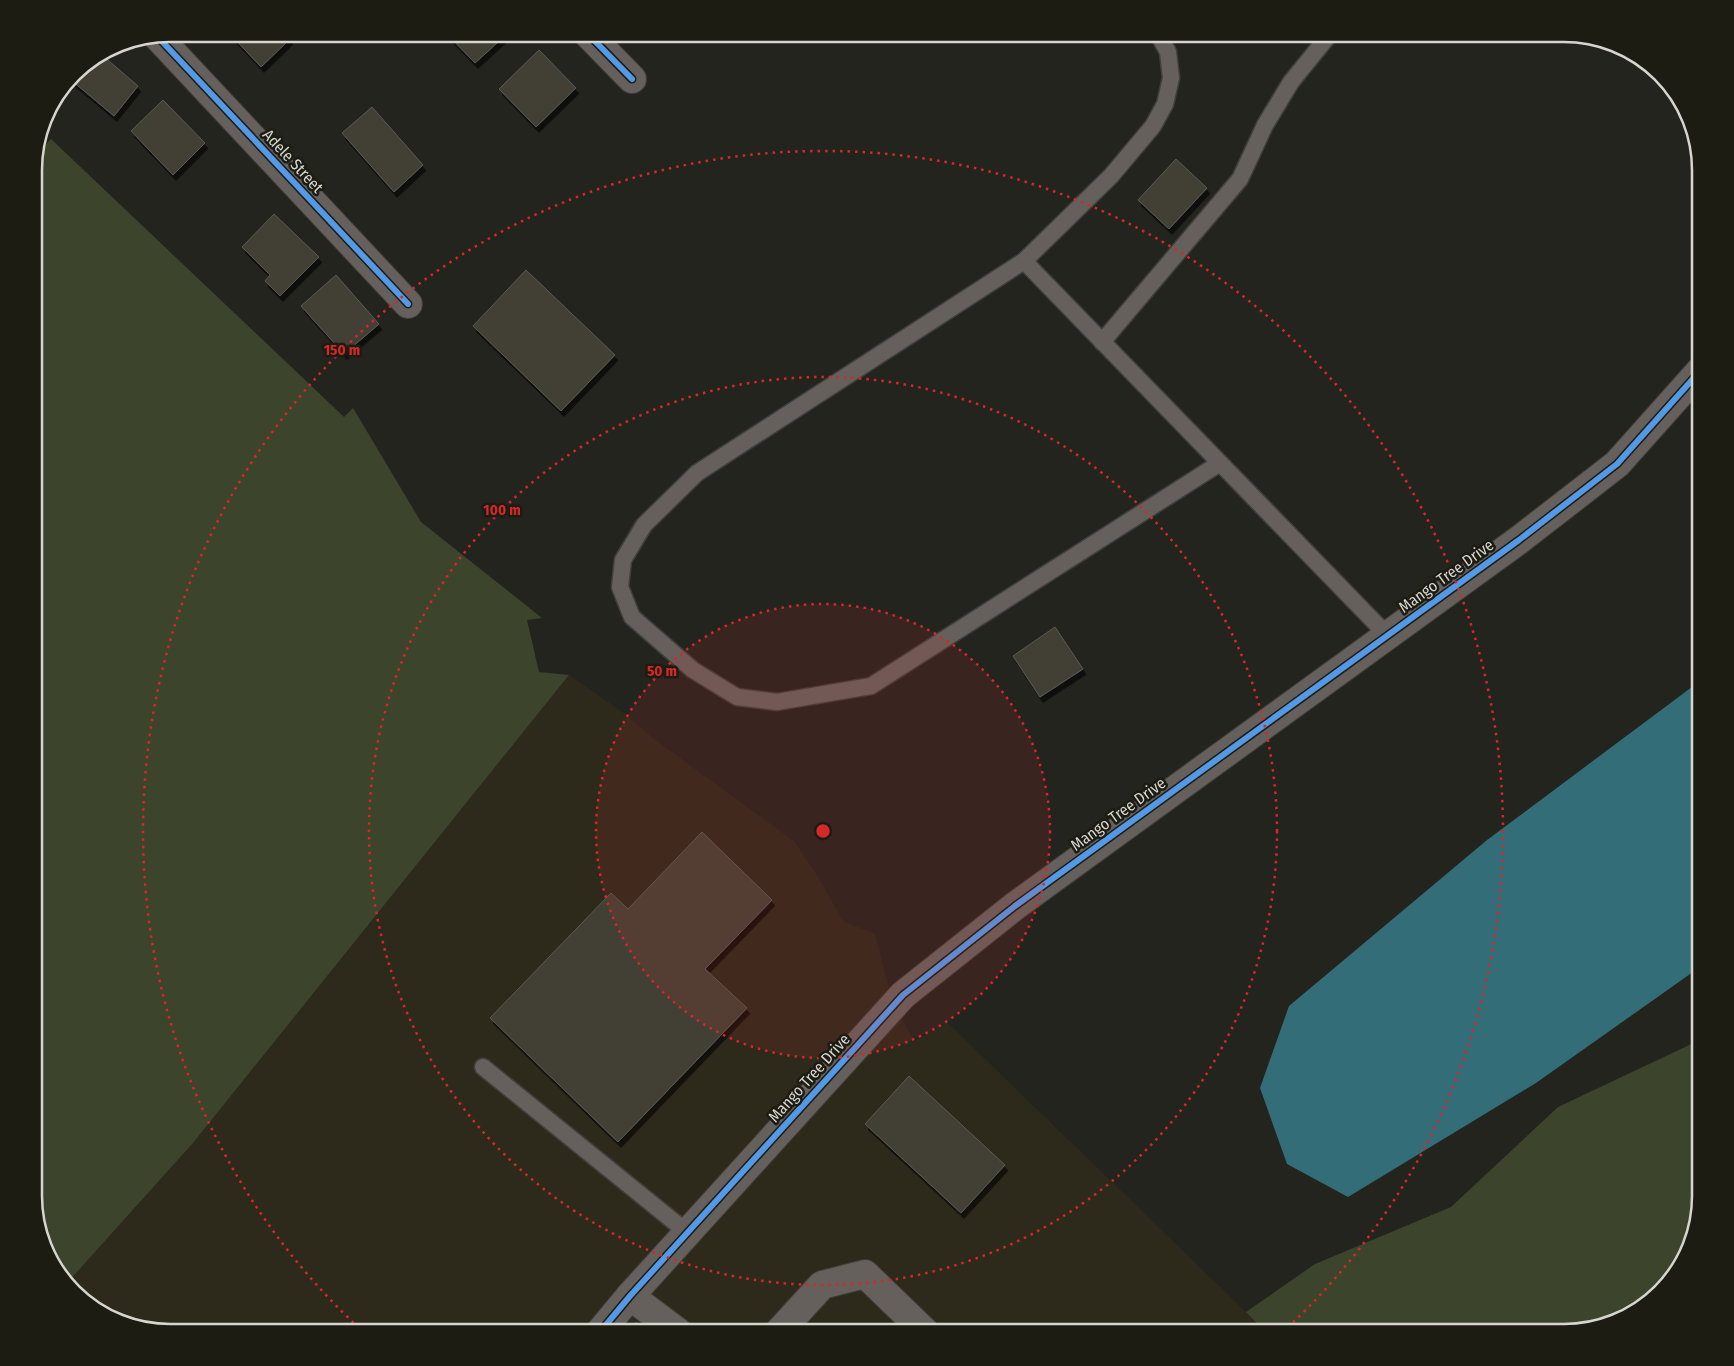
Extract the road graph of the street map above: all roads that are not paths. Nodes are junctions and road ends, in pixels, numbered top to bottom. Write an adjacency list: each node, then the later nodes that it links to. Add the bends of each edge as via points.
1 (164, 43): 7 (street, Adele Street)
2 (597, 43): 5 (street)
3 (1163, 43): 6 (lane, via 1168,52 1171,78 1165,104 1153,126 1111,176)
4 (1323, 43): 8 (lane, via 1291,82 1264,126 1240,179)
5 (632, 79)
6 (1024, 261): 8 (lane); 10 (lane, via 697,473 644,525 623,560 620,587 632,617 693,670 737,697 777,702 871,686)
7 (408, 304)
8 (1102, 342): 10 (lane)
9 (1692, 380): 11 (street, Mango Tree Drive, via 1617,464 1520,540)
10 (1220, 463): 11 (lane)
11 (1388, 636): 13 (street, Mango Tree Drive, via 1015,906 903,995)
12 (483, 1067): 13 (lane)
13 (688, 1232): 14 (street, Mango Tree Drive)
14 (630, 1296): 15 (street, Mango Tree Drive); 16 (street)
15 (607, 1324)
16 (667, 1324)
17 (786, 1324): 18 (street, via 822,1285 865,1274)
18 (918, 1324)

